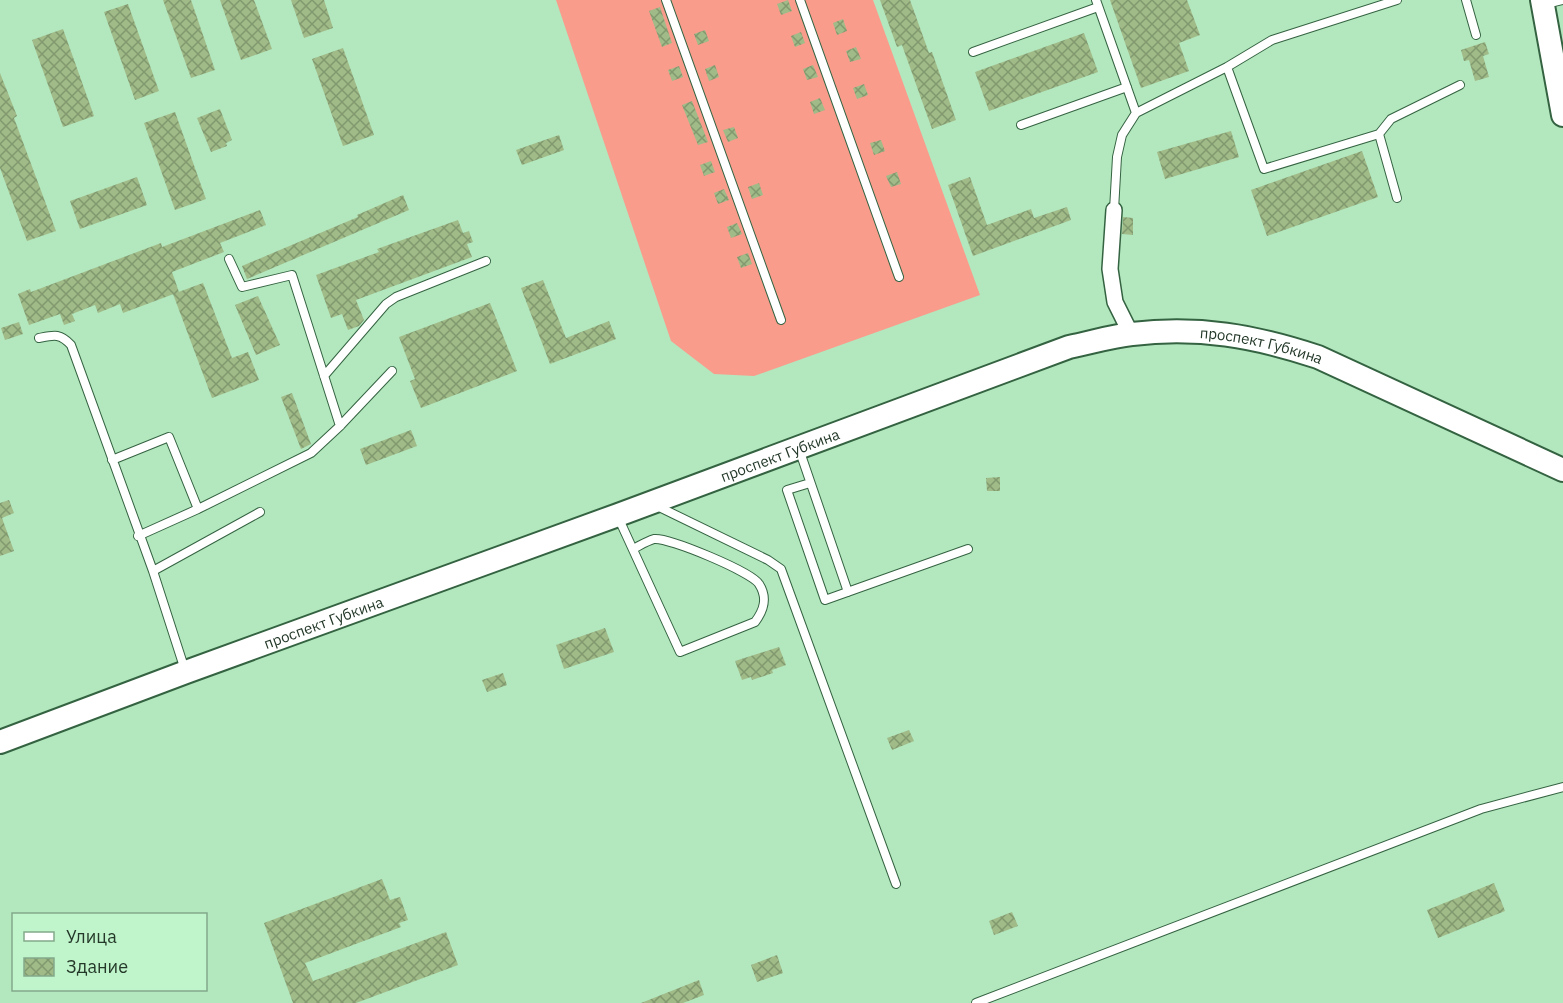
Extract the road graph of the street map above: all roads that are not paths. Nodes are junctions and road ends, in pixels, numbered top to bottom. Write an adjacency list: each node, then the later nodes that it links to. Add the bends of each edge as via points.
1 (666, 0): 21 (lane)
2 (800, 0): 20 (lane)
3 (1397, 0): 9 (lane, via 1272,40)
4 (1466, 0): 7 (lane)
5 (1549, 2): 13 (street)
6 (1097, 4): 8 (lane); 11 (lane)
7 (1476, 35)
8 (973, 51)
9 (1227, 67): 12 (lane); 15 (lane, via 1264,169)
10 (1460, 85): 15 (lane, via 1390,119)
11 (1127, 87): 12 (lane); 14 (lane)
12 (1136, 113): 17 (lane, via 1122,135)
13 (1563, 115)
14 (1021, 125)
15 (1379, 134): 16 (lane)
16 (1397, 198)
17 (1113, 210): 22 (street, via 1110,269 1115,302)
18 (229, 259): 25 (lane, via 242,287 292,275)
19 (486, 261): 25 (lane, via 386,304)
20 (899, 277)
21 (781, 320)
22 (1131, 334): 27 (street, проспект Губкина, via 1070,347); 29 (street, проспект Губкина, via 1180,331 1236,335 1275,343 1318,357)
23 (39, 338): 28 (lane, via 57,334 71,345)
24 (392, 371): 26 (lane)
25 (324, 376): 26 (lane)
26 (340, 426): 32 (lane, via 311,453)
27 (798, 448): 30 (lane); 31 (street, проспект Губкина)
28 (112, 460): 32 (lane, via 169,437); 35 (lane)
29 (1563, 470)
30 (810, 483): 39 (lane); 39 (lane, via 788,490 825,600)
31 (650, 503): 34 (street, проспект Губкина); 43 (lane, via 781,569)
32 (198, 509): 35 (lane)
33 (260, 512): 38 (lane)
34 (618, 516): 36 (lane); 40 (street, проспект Губкина)
35 (138, 536): 38 (lane)
36 (633, 549): 36 (lane, via 680,652 755,622 762,613 765,597 758,582 705,553 656,539)
37 (968, 549): 39 (lane)
38 (153, 571): 40 (lane)
39 (848, 592)
40 (186, 672): 41 (street, проспект Губкина)
41 (0, 742)
42 (1563, 787): 44 (lane, via 1481,809)
43 (896, 884)
44 (976, 1003)

